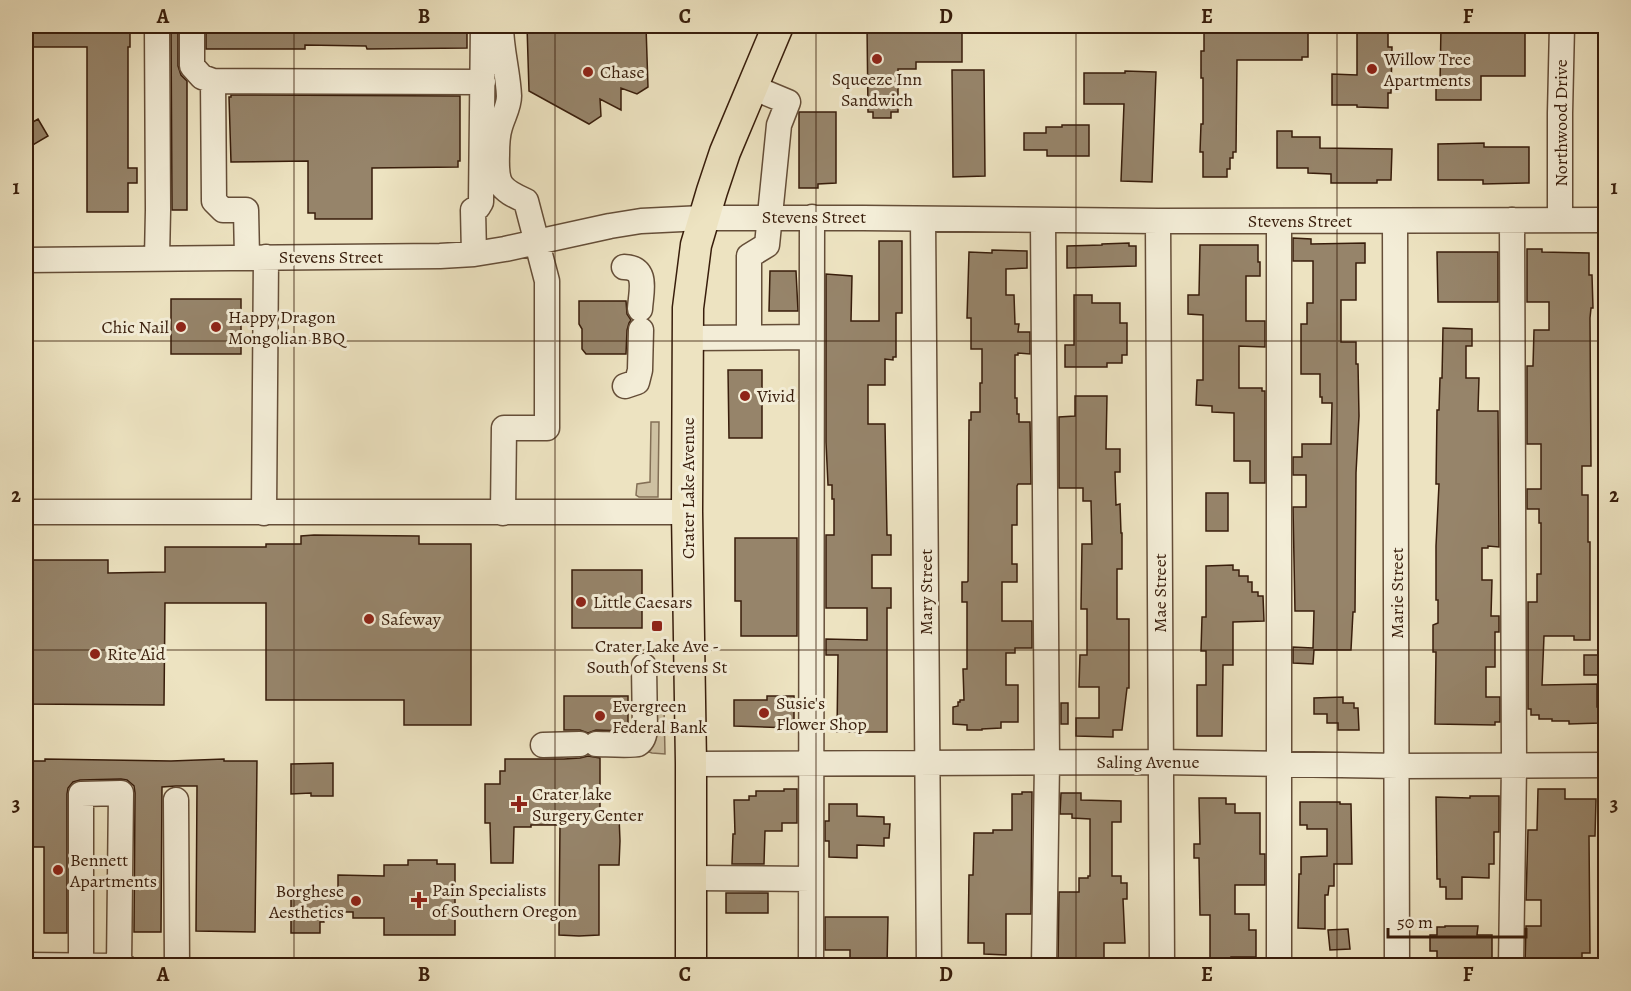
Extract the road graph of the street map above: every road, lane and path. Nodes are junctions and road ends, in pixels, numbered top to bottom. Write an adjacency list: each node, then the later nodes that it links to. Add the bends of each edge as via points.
1 (157, 26): 24 (street)
2 (192, 26): 7 (street, via 192,66 202,77)
3 (483, 26): 8 (street)
4 (501, 26): 21 (street, via 509,94 498,132 496,170 503,188 526,201)
5 (778, 26): 9 (main road, Crater Lake Avenue)
6 (1562, 26): 15 (street, Northwood Drive)
7 (213, 81): 8 (street); 23 (street, via 214,201 223,210 246,210)
8 (483, 82): 22 (street, via 481,202 473,210)
9 (752, 87): 10 (street, via 788,102 778,125); 12 (main road, Crater Lake Avenue)
10 (770, 217): 11 (street, Stevens Street); 12 (street, Stevens Street); 27 (street, via 767,245 749,255)
11 (812, 217): 13 (street, Stevens Street); 28 (street)
12 (704, 218): 21 (street, Stevens Street, via 641,221); 29 (main road, Crater Lake Avenue, via 696,245)
13 (923, 219): 17 (street, Stevens Street); 39 (street, Mary Street)
14 (1512, 220): 15 (street, Stevens Street); 20 (street, Stevens Street); 43 (street)
15 (1560, 220): 16 (street, Stevens Street)
16 (1605, 220)
17 (1043, 221): 18 (street, Stevens Street); 37 (street)
18 (1158, 221): 19 (street, Stevens Street); 38 (street, Mae Street)
19 (1279, 221): 20 (street, Stevens Street); 42 (street)
20 (1395, 221): 45 (street, Marie Street)
21 (537, 242): 22 (street, Stevens Street); 34 (street, via 547,281 547,428 504,428)
22 (474, 254): 23 (street, Stevens Street)
23 (256, 257): 24 (street, Stevens Street); 33 (street)
24 (157, 258): 25 (street, Stevens Street)
25 (26, 260)
26 (633, 275): 30 (street, via 649,298 640,370)
27 (749, 337): 28 (street); 29 (street)
28 (811, 337): 41 (street)
29 (688, 338): 32 (main road, Crater Lake Avenue)
30 (631, 384)
31 (26, 512): 33 (street)
32 (687, 512): 34 (street); 40 (main road, Crater Lake Avenue)
33 (264, 513): 34 (street)
34 (503, 513)
35 (644, 666): 36 (street, via 645,731 639,743)
36 (543, 745)
37 (1047, 762): 38 (street, Saling Avenue); 39 (street, Saling Avenue); 57 (street)
38 (1161, 762): 42 (street, Saling Avenue); 58 (street, Mae Street)
39 (928, 763): 41 (street, Saling Avenue); 56 (street, Mary Street)
40 (692, 764): 41 (street, Saling Avenue); 47 (main road, Crater Lake Avenue)
41 (812, 764): 48 (street)
42 (1279, 764): 45 (street, Saling Avenue); 59 (street)
43 (1514, 765): 44 (street, Saling Avenue); 45 (street, Saling Avenue); 61 (street)
44 (1605, 765)
45 (1398, 766): 60 (street, Marie Street)
46 (176, 800): 53 (street)
47 (692, 878): 48 (street); 54 (main road, Crater Lake Avenue)
48 (811, 879): 55 (street)
49 (26, 965): 50 (street)
50 (81, 965): 51 (street); 51 (street, via 81,794 122,794)
51 (119, 965): 52 (street)
52 (124, 966)
53 (177, 966)
54 (691, 966)
55 (811, 966)
56 (929, 966)
57 (1044, 966)
58 (1162, 966)
59 (1279, 966)
60 (1397, 966)
61 (1511, 966)

